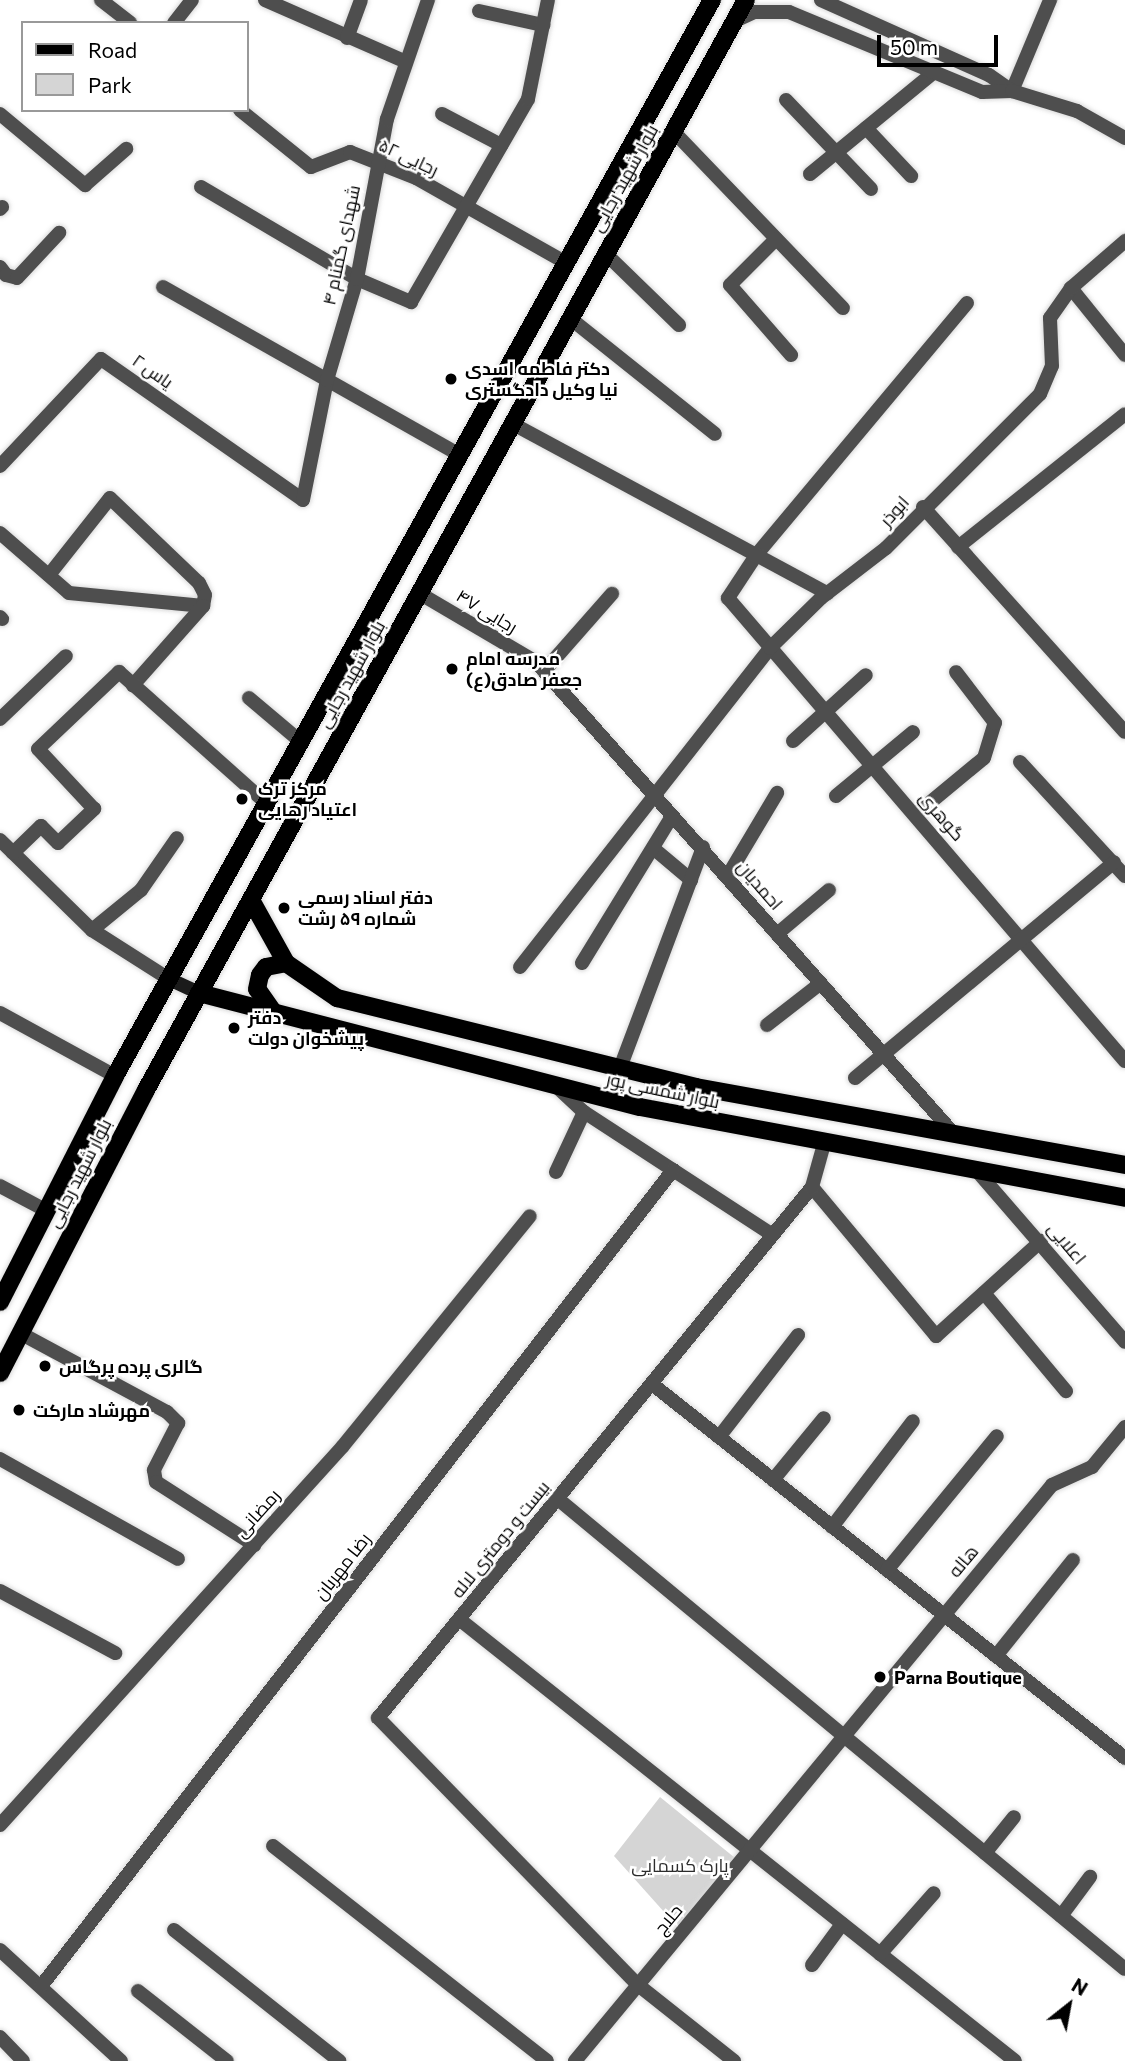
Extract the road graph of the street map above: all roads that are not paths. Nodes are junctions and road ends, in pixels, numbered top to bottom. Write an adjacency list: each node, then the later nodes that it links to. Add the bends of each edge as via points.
1 (192, 0): 14 (street)
2 (265, 0): 17 (street)
3 (361, 0): 17 (street)
4 (428, 0): 18 (street, شهدای گمنام ۴)
5 (548, 0): 16 (street)
6 (712, 0): 41 (main road, بلوار شهید رجایی)
7 (746, 0): 15 (main road, بلوار شهید رجایی)
8 (821, 0): 20 (street, via 989,75)
9 (1050, 0): 20 (street)
10 (101, 1): 13 (street)
11 (790, 6): 15 (street, via 754,12); 19 (street)
12 (479, 11): 16 (street)
13 (127, 21)
14 (176, 21)
15 (735, 21): 26 (main road, بلوار شهید رجایی)
16 (543, 24): 28 (street, via 528,99)
17 (347, 38): 18 (street)
18 (406, 62): 31 (street, شهدای گمنام ۴)
19 (934, 72): 20 (street, via 982,92); 25 (street)
20 (1013, 92): 27 (street, via 1077,111)
21 (786, 100): 30 (street)
22 (242, 112): 31 (street, رجایی ۵۲, via 311,167 350,152)
23 (0, 114): 29 (street, via 85,185)
24 (442, 114): 28 (street)
25 (866, 128): 30 (street); 33 (street)
26 (674, 132): 38 (street); 40 (main road, بلوار شهید رجایی)
27 (1125, 138)
28 (501, 145): 36 (street)
29 (126, 149)
30 (836, 152): 32 (street); 35 (street)
31 (378, 163): 36 (street, رجایی ۵۲, via 416,178); 43 (street, شهدای گمنام ۴)
32 (810, 174)
33 (911, 176)
34 (201, 187): 43 (street)
35 (871, 189)
36 (464, 207): 41 (street, رجایی ۵۲); 43 (street, via 411,302)
37 (59, 233): 42 (street, via 17,278)
38 (776, 239): 47 (street); 50 (street, via 730,285)
39 (1125, 241): 45 (street, ابوذر)
40 (606, 254): 48 (main road, بلوار شهید رجایی); 49 (street)
41 (566, 263): 56 (main road, بلوار شهید رجایی)
42 (0, 267)
43 (357, 279): 52 (street, شهدای گمنام ۴)
44 (163, 287): 52 (street)
45 (1071, 288): 51 (street); 59 (street, ابوذر, via 1050,318 1052,366 1040,394)
46 (967, 303): 62 (street)
47 (843, 308)
48 (570, 319): 54 (main road, بلوار شهید رجایی); 55 (street)
49 (679, 325)
50 (791, 355)
51 (1125, 355)
52 (327, 380): 56 (street); 58 (street, شهدای گمنام ۴)
53 (1125, 414): 61 (street)
54 (513, 424): 62 (street); 64 (main road, بلوار شهید رجایی)
55 (715, 434)
56 (460, 455): 80 (main road, بلوار شهید رجایی)
57 (0, 466): 58 (street, یاس ۲, via 101,359)
58 (303, 500)
59 (923, 507): 61 (street); 65 (street, ابوذر, via 886,548)
60 (0, 533): 63 (street)
61 (958, 547): 78 (street)
62 (757, 554): 65 (street); 68 (street, گوهری, via 727,598)
63 (49, 575): 67 (street, via 69,593); 67 (street, via 110,498 183,565 205,595)
64 (419, 593): 70 (street, رجایی ۴۷); 99 (main road, بلوار شهید رجایی)
65 (827, 593): 68 (street, ابوذر)
66 (612, 594): 70 (street)
67 (203, 606): 73 (street)
68 (770, 648): 75 (street, گوهری); 83 (street, ابوذر)
69 (66, 656): 76 (street)
70 (540, 666): 83 (street, احمدیان)
71 (956, 671): 87 (street, via 995,723 984,758)
72 (866, 675): 75 (street)
73 (133, 685): 86 (street); 93 (street, via 119,672 38,749 94,808 58,843 41,826)
74 (249, 698): 80 (street)
75 (825, 711): 79 (street); 82 (street, گوهری)
76 (0, 719)
77 (913, 732): 82 (street)
78 (1125, 732)
79 (793, 741)
80 (301, 742): 86 (main road, بلوار شهید رجایی)
81 (1020, 762): 94 (street)
82 (872, 766): 85 (street); 87 (street, گوهری)
83 (653, 793): 88 (street, احمدیان); 105 (street, ابوذر)
84 (777, 793): 96 (street)
85 (836, 796)
86 (267, 804): 106 (main road, بلوار شهید رجایی)
87 (915, 815): 102 (street, گوهری)
88 (672, 816): 91 (street, احمدیان); 92 (street)
89 (177, 838): 100 (street, via 141,890)
90 (0, 840): 93 (street)
91 (704, 847): 96 (street, احمدیان); 97 (street)
92 (653, 848): 97 (street); 104 (street)
93 (13, 853): 100 (street)
94 (1114, 862): 95 (street); 102 (street)
95 (1125, 876)
96 (727, 877): 101 (street, احمدیان)
97 (691, 880): 114 (street)
98 (829, 890): 101 (street)
99 (251, 900): 103 (main road, بلوار شمسی پور); 108 (main road, بلوار شهید رجایی)
100 (92, 930): 106 (street)
101 (777, 934): 107 (street, احمدیان)
102 (1021, 938): 112 (street); 113 (street, گوهری)
103 (286, 963): 110 (main road, via 266,967 260,975 257,989); 114 (main road, بلوار شمسی پور, via 337,998)
104 (582, 963)
105 (520, 967)
106 (169, 979): 108 (main road); 115 (main road, بلوار شهید رجایی)
107 (821, 983): 111 (street); 112 (street, احمدیان)
108 (199, 993): 110 (main road, بلوار شمسی پور); 134 (main road, بلوار شهید رجایی)
109 (0, 1013): 115 (street)
110 (274, 1013): 117 (main road, بلوار شمسی پور)
111 (767, 1025)
112 (885, 1055): 116 (street); 119 (street, احمدیان)
113 (1125, 1061)
114 (620, 1068): 119 (main road, بلوار شمسی پور, via 696,1087)
115 (115, 1076): 128 (main road, بلوار شهید رجایی)
116 (855, 1079)
117 (559, 1089): 118 (street); 120 (main road, بلوار شمسی پور)
118 (584, 1112): 122 (street); 124 (street)
119 (954, 1133): 121 (main road, بلوار شمسی پور)
120 (824, 1144): 123 (main road, بلوار شمسی پور); 126 (street)
121 (1125, 1165)
122 (673, 1170): 130 (street); 174 (street, رضا مهربان)
123 (977, 1171): 127 (main road, بلوار شمسی پور); 131 (street, اعلایی)
124 (556, 1172)
125 (0, 1186): 128 (street)
126 (812, 1187): 130 (street); 132 (street, via 936,1336)
127 (1125, 1198)
128 (47, 1211): 133 (main road, بلوار شهید رجایی)
129 (530, 1216): 149 (street, رمضانی, via 343,1446)
130 (773, 1235): 138 (street)
131 (1041, 1241): 132 (street); 136 (street, اعلایی)
132 (984, 1293): 139 (street)
133 (0, 1302)
134 (20, 1333): 137 (main road, بلوار شهید رجایی); 149 (street, via 167,1412 178,1423 154,1470 156,1482)
135 (799, 1335): 144 (street)
136 (1125, 1342)
137 (0, 1373)
138 (652, 1384): 144 (street); 147 (street, بیست و دومتری لاله)
139 (1066, 1391)
140 (824, 1419): 146 (street)
141 (913, 1421): 148 (street)
142 (1125, 1427): 154 (street, هاله, via 1092,1467 1052,1485)
143 (997, 1436): 152 (street)
144 (719, 1437): 146 (street)
145 (0, 1459): 150 (street)
146 (773, 1480): 148 (street)
147 (558, 1499): 155 (street, بیست و دومتری لاله); 158 (street)
148 (832, 1527): 152 (street)
149 (254, 1545): 161 (street, رمضانی)
150 (178, 1559)
151 (1073, 1560): 157 (street)
152 (887, 1570): 154 (street)
153 (0, 1591): 156 (street)
154 (943, 1615): 157 (street); 158 (street, هاله)
155 (459, 1619): 163 (street); 175 (street, بیست و دومتری لاله, via 378,1718)
156 (115, 1653)
157 (996, 1656): 159 (street)
158 (844, 1736): 163 (street, حلاج); 164 (street)
159 (1125, 1758)
160 (1014, 1817): 164 (street)
161 (0, 1825)
162 (273, 1846): 182 (street)
163 (750, 1850): 168 (street); 175 (street, حلاج)
164 (985, 1853): 167 (street)
165 (1090, 1877): 167 (street)
166 (934, 1893): 171 (street)
167 (1060, 1916): 173 (street)
168 (842, 1924): 171 (street); 172 (street)
169 (174, 1930): 181 (street)
170 (0, 1950): 174 (street)
171 (880, 1954): 185 (street)
172 (812, 1965)
173 (1125, 1969)
174 (42, 1985): 179 (street)
175 (638, 1985): 183 (street, حلاج); 184 (street)
176 (138, 1991): 180 (street)
177 (0, 2037): 178 (street)
178 (23, 2061)
179 (121, 2061)
180 (227, 2061)
181 (339, 2061)
182 (547, 2061)
183 (575, 2061)
184 (734, 2061)
185 (1014, 2061)

